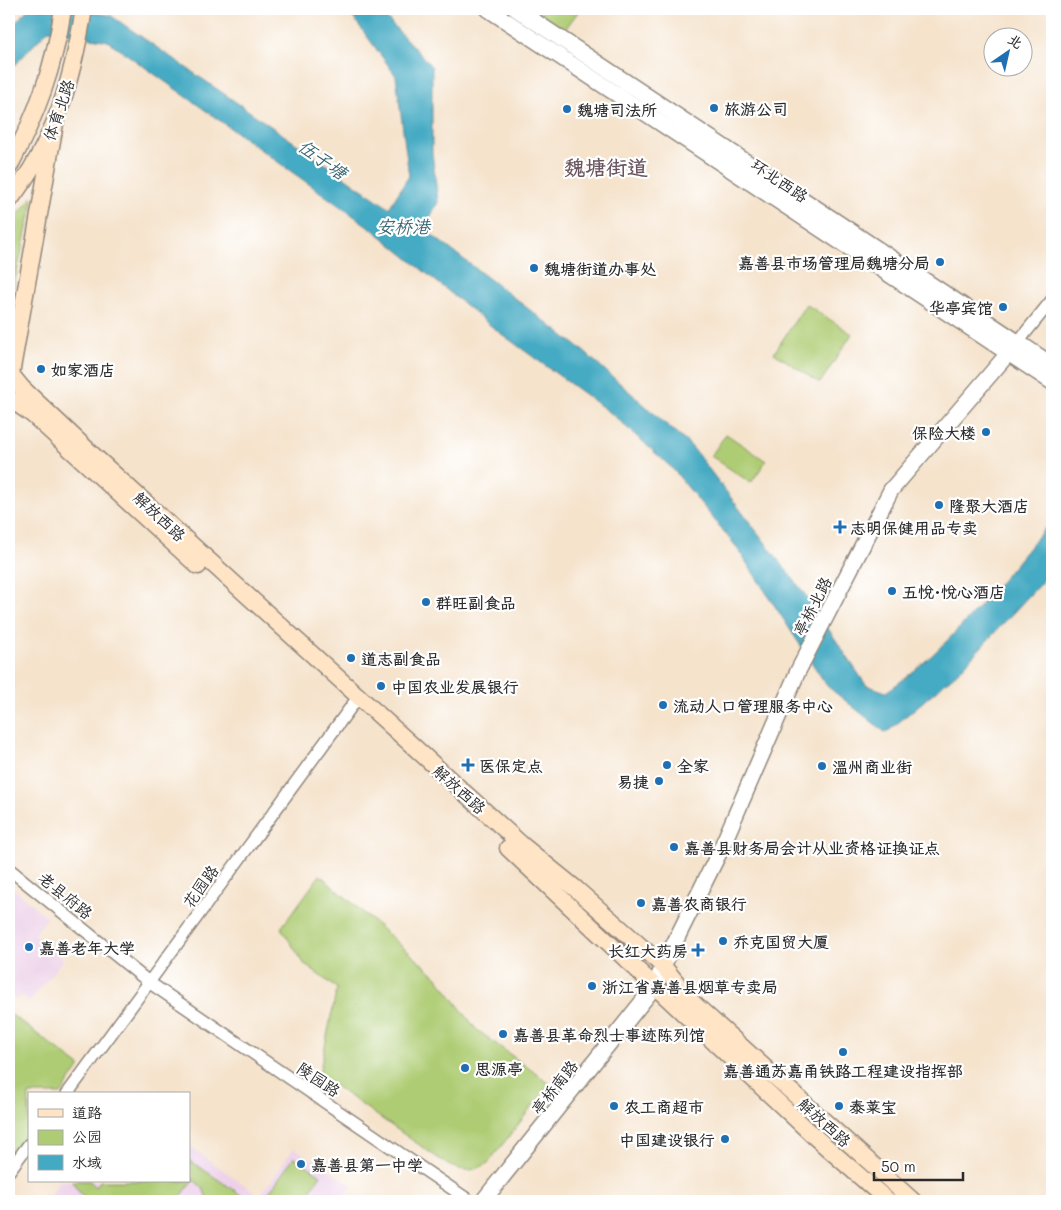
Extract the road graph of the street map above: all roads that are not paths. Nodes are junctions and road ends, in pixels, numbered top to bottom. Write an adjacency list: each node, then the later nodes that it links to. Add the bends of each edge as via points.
1 (63, 9): 6 (main road, 体育北路, via 56,52 30,126)
2 (84, 9): 5 (main road, 体育北路, via 77,53)
3 (488, 9): 9 (street, 环北西路)
4 (516, 9): 9 (street, 环北西路)
5 (56, 118): 7 (main road, 体育北路, via 45,148); 11 (main road)
6 (9, 166)
7 (9, 201)
8 (1052, 300): 9 (street, 亭桥北路)
9 (1014, 348): 10 (street, 环北西路); 12 (street, 环北西路); 16 (street, 亭桥北路, via 891,490 798,671 720,851)
10 (1052, 366)
11 (10, 373): 14 (main road, 解放西路, via 22,388)
12 (1052, 382)
13 (9, 398): 14 (main road, 解放西路, via 34,415 87,466)
14 (356, 701): 16 (main road, 解放西路); 17 (street, 花园路); 18 (main road, 解放西路)
15 (9, 869): 17 (street, 老县府路)
16 (663, 966): 18 (street, 亭桥南路); 25 (main road, 解放西路, via 693,1003)
17 (150, 983): 19 (street, 花园路); 22 (street, 陵园路)
18 (655, 986): 23 (street, 亭桥南路); 24 (main road, 解放西路)
19 (68, 1092)
20 (28, 1145): 21 (street)
21 (9, 1171)
22 (470, 1201)
23 (483, 1201)
24 (888, 1201)
25 (913, 1201)

